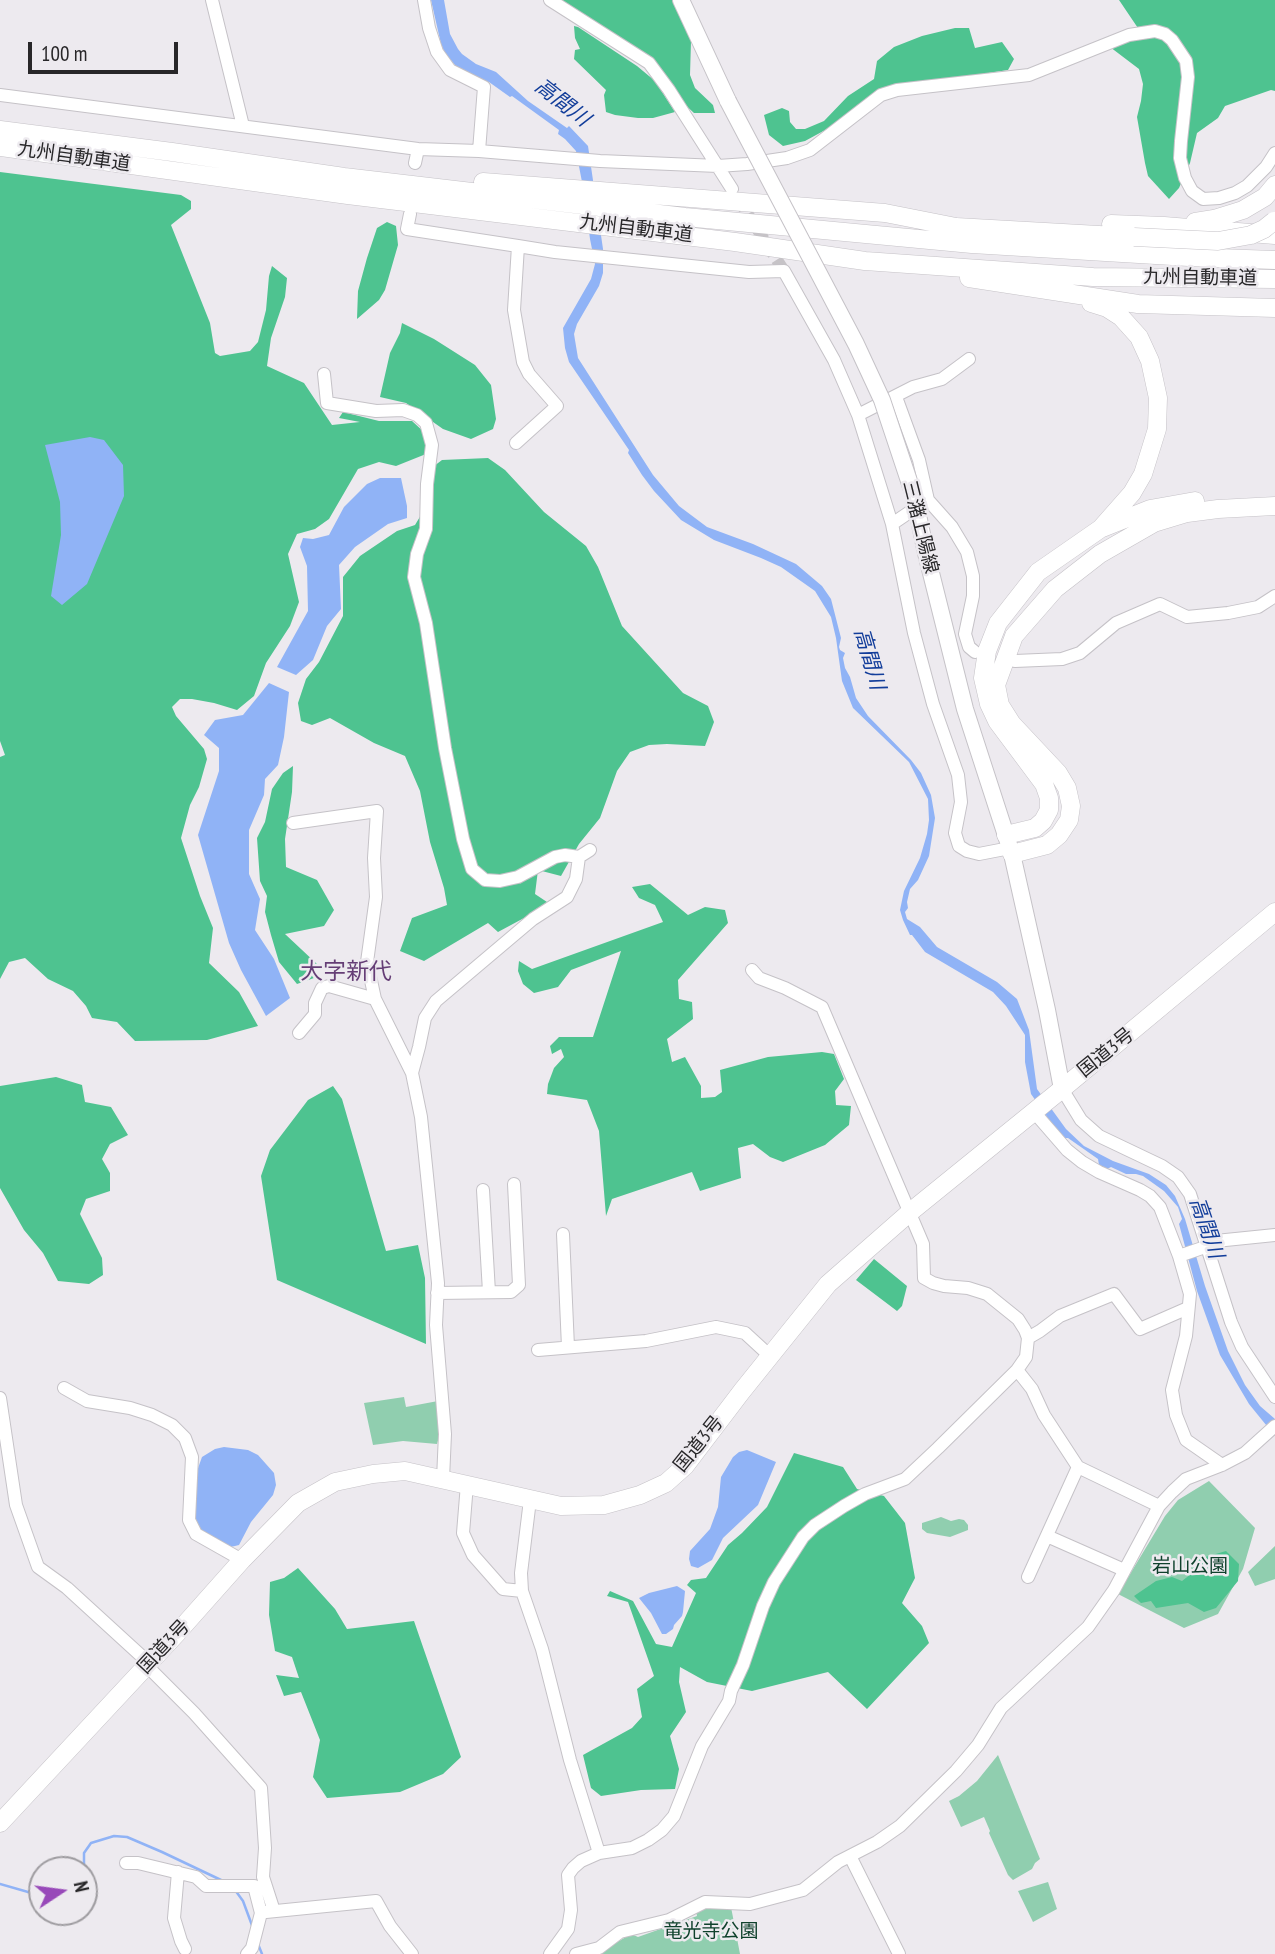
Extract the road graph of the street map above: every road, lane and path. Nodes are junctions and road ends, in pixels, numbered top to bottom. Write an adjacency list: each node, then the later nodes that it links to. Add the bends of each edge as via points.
1 (212, 0): 6 (street)
2 (424, 0): 10 (street, via 437,52 450,70 484,87)
3 (550, 0): 13 (street, via 649,63)
4 (681, 0): 42 (main road, 三潴上陽線, bridge, via 882,400 914,496 965,709)
5 (0, 95): 6 (street)
6 (243, 126): 9 (street)
7 (0, 130): 14 (highway, 九州自動車道)
8 (0, 147): 24 (highway, 九州自動車道)
9 (418, 149): 10 (street); 12 (street)
10 (479, 152): 13 (street)
11 (1275, 153): 13 (street, via 1247,186 1235,193 1203,199 1192,191 1180,158 1186,61 1172,40 1154,31 1129,35 1029,75 897,90 881,95 810,150 787,158)
12 (415, 163)
13 (718, 166): 16 (street)
14 (344, 177): 18 (highway, bridge, via 497,182 885,213 956,227 1218,241 1251,235); 23 (highway, 九州自動車道, via 685,217 972,244)
15 (1275, 185): 20 (highway, via 1243,210)
16 (732, 189)
17 (410, 214): 22 (street, via 407,229)
18 (1275, 220)
19 (1065, 222): 20 (highway)
20 (1164, 226): 21 (highway)
21 (1275, 235)
22 (518, 246): 31 (street, via 749,272 784,271 834,360); 32 (street, via 514,310 523,362 557,406)
23 (1275, 260)
24 (864, 261): 25 (highway, 九州自動車道, via 1093,277); 26 (highway)
25 (1275, 279)
26 (1067, 294): 27 (highway, via 1138,304); 37 (highway, via 1121,317 1139,337 1158,398 1157,429 1143,474)
27 (1275, 308)
28 (969, 359): 30 (street, via 942,379)
29 (324, 374): 47 (street, via 327,403 403,410 426,424 432,445 426,529 416,554 414,577 472,869 485,880 500,881 519,877 555,857 584,853 567,897 533,919 436,1001 425,1018)
30 (896, 397): 31 (street); 34 (street)
31 (858, 415): 36 (street)
32 (516, 443)
33 (1275, 494): 37 (highway, via 1150,509)
34 (928, 500): 36 (street); 39 (street, via 967,551 973,596 965,634)
35 (1275, 506): 42 (highway, via 1186,513 1154,523 1100,554 1055,589 1014,636 996,685 1000,705 1058,773 1071,806 1069,820 1047,845)
36 (892, 524): 42 (street, via 914,633 958,775 961,802 955,833 959,846 979,854)
37 (1100, 529): 42 (highway, via 1038,572 998,623 987,651 983,678 989,704 1044,784 1049,799 1043,821)
38 (1275, 596): 40 (street, via 1258,607 1187,617 1160,604 1116,623 1080,653 1062,659)
39 (975, 652)
40 (1015, 661)
41 (293, 823): 45 (street, via 377,811 376,897 367,962)
42 (1009, 846): 48 (main road, 三潴上陽線, via 1047,1010)
43 (1275, 912): 48 (highway, 国道3号)
44 (752, 970): 52 (street, via 759,978 822,1007)
45 (375, 999): 46 (street, via 322,988 315,1014); 47 (street)
46 (299, 1033)
47 (412, 1073): 58 (street, via 421,1117)
48 (1057, 1093): 49 (highway, 国道3号); 55 (street, via 1099,1136 1178,1177 1190,1195)
49 (1035, 1111): 52 (highway, 国道3号); 56 (street, via 1082,1162 1150,1196 1160,1206)
50 (514, 1185): 57 (street, via 519,1285 511,1292)
51 (483, 1190): 57 (street)
52 (909, 1213): 60 (street, via 923,1244 924,1278 987,1294 1018,1319); 63 (highway, 国道3号, via 828,1284)
53 (562, 1234): 61 (street)
54 (1275, 1235): 55 (street)
55 (1205, 1245): 56 (street); 67 (street, via 1242,1347)
56 (1182, 1255): 59 (street, via 1190,1294)
57 (489, 1292): 58 (street)
58 (437, 1293): 71 (street)
59 (1188, 1308): 60 (street, via 1140,1329 1114,1294 1060,1317); 69 (street, via 1172,1390 1176,1415 1186,1440)
60 (1028, 1338): 64 (street, via 1026,1357)
61 (568, 1347): 62 (street); 63 (street, via 646,1341 716,1326 745,1333)
62 (538, 1350)
63 (770, 1356): 73 (highway, 国道3号, via 685,1466 666,1483 604,1505 561,1506)
64 (1017, 1370): 70 (street); 82 (street, via 905,1479 864,1494 803,1537 774,1581 729,1701 702,1746 674,1816 662,1830 632,1848)
65 (64, 1388): 76 (street, via 87,1401 130,1408 172,1425 185,1438 192,1457 189,1520 196,1534)
66 (0, 1398): 80 (street, via 16,1505 37,1567 67,1588)
67 (1275, 1398)
68 (1272, 1429): 69 (street, via 1245,1453)
69 (1222, 1465): 74 (street, via 1186,1479)
70 (1078, 1467): 74 (street); 75 (street)
71 (443, 1479): 72 (highway, 国道3号); 76 (highway, 国道3号, via 405,1471 335,1482 298,1503)
72 (467, 1484): 73 (highway, 国道3号); 79 (street, via 463,1533 473,1555 503,1588)
73 (530, 1500): 79 (street)
74 (1159, 1506): 77 (street)
75 (1047, 1536): 77 (street); 78 (street)
76 (242, 1560): 80 (highway, 国道3号)
77 (1124, 1570): 83 (street, via 1088,1627 1001,1708 956,1771 900,1826)
78 (1028, 1577)
79 (522, 1591): 82 (street)
80 (148, 1664): 81 (highway, 国道3号); 86 (street, via 261,1788)
81 (0, 1824)
82 (599, 1853): 90 (street, via 581,1861 568,1875 568,1929)
83 (850, 1856): 91 (street, via 803,1890 750,1904 705,1902 669,1920 620,1932 599,1948); 92 (street)
84 (126, 1863): 85 (street)
85 (178, 1872): 86 (street, via 196,1877 206,1886 254,1886); 87 (street, via 174,1918)
86 (267, 1912): 88 (street); 89 (street, via 376,1901)
87 (185, 1949)
88 (247, 1954)
89 (412, 1954)
90 (550, 1954)
91 (576, 1954)
92 (899, 1954)

